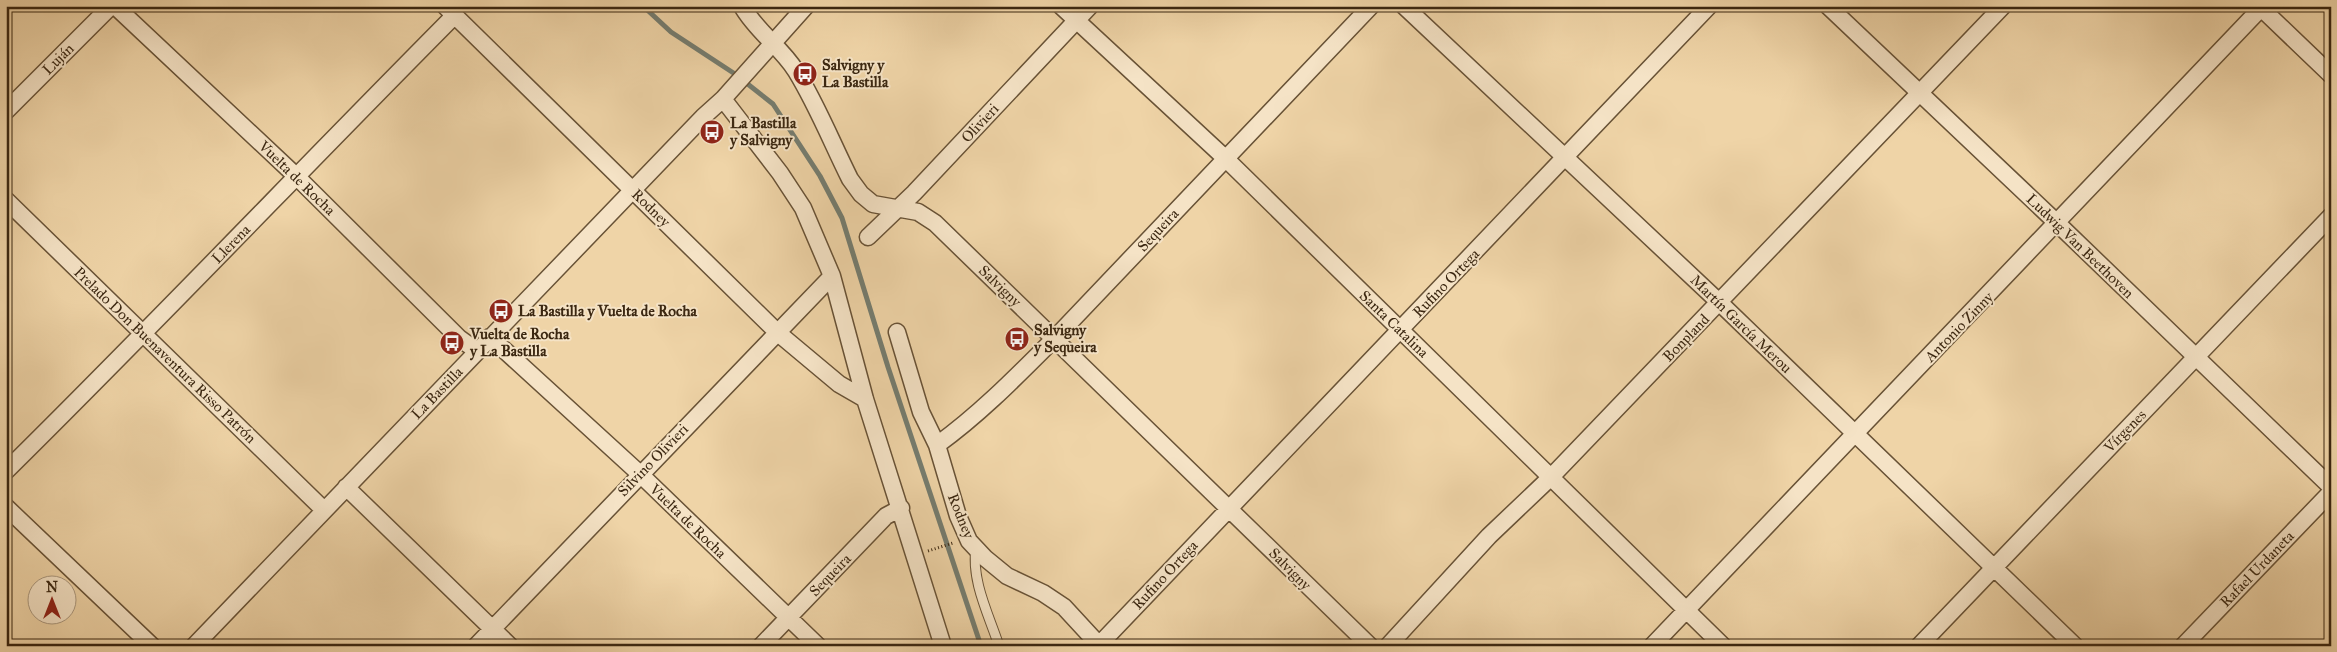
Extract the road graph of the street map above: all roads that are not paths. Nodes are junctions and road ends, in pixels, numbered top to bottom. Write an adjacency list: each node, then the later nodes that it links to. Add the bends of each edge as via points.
1 (110, 6): 19 (street, Luján)
2 (115, 6): 22 (street, Vuelta de Rocha)
3 (742, 6): 15 (street, Salvigny, via 754,23)
4 (806, 6): 15 (street)
5 (1061, 6): 14 (street, Santa Catalina)
6 (1090, 6): 14 (street, Olivieri)
7 (1371, 6): 20 (street, Sequeira)
8 (1404, 6): 21 (street, Martín García Merou)
9 (1709, 6): 21 (street, Rufino Ortega)
10 (1828, 6): 17 (street, Ludwig Van Beethoven)
11 (2003, 6): 17 (street, Bonpland)
12 (2261, 7): 16 (street); 27 (street, Antonio Zinny)
13 (449, 11): 22 (street, Llerena); 23 (street, Rodney)
14 (1076, 21): 20 (street, Santa Catalina); 25 (street, Olivieri)
15 (773, 40): 18 (street, La Bastilla); 25 (street, Salvigny, via 796,72 850,179 861,194 873,204)
16 (2331, 75)
17 (1921, 93): 27 (street, Ludwig Van Beethoven); 30 (street, Bonpland)
18 (723, 98): 23 (street, La Bastilla); 29 (street, via 780,173 802,208)
19 (6, 111)
20 (1225, 158): 31 (street, Santa Catalina); 36 (street, Sequeira)
21 (1566, 158): 30 (street, Martín García Merou); 31 (street, Rufino Ortega)
22 (296, 176): 34 (street, Llerena); 37 (street, Vuelta de Rocha, via 459,338)
23 (633, 191): 33 (street, Rodney); 35 (street, La Bastilla)
24 (6, 200): 34 (street, Prelado Don Buenaventura Risso Patrón)
25 (898, 208): 28 (street, Olivieri); 36 (street, Salvigny, via 918,212 935,223)
26 (2331, 216): 38 (street, Vírgenes)
27 (2058, 223): 38 (street, Ludwig Van Beethoven); 40 (street, Antonio Zinny)
28 (868, 237)
29 (832, 276): 33 (street, Silvino Olivieri); 39 (street)
30 (1720, 303): 40 (street, Martín García Merou); 44 (street, Bonpland)
31 (1401, 331): 44 (street, Santa Catalina); 50 (street, Rufino Ortega)
32 (897, 332): 41 (street, Rodney, via 922,412)
33 (778, 333): 39 (street, Rodney, via 839,384); 43 (street, Silvino Olivieri)
34 (144, 334): 42 (street, Llerena); 51 (street, Prelado Don Buenaventura Risso Patrón)
35 (490, 337): 37 (street, La Bastilla); 43 (street, Vuelta de Rocha)
36 (1055, 338): 41 (street, Sequeira, via 1005,388); 50 (street, Salvigny)
37 (477, 351): 45 (street, La Bastilla)
38 (2195, 357): 46 (street, Ludwig Van Beethoven); 53 (street, Vírgenes)
39 (865, 399): 49 (street)
40 (1855, 435): 53 (street, Martín García Merou); 54 (street, Antonio Zinny)
41 (937, 445): 52 (street, Rodney, via 958,516 969,541)
42 (6, 471)
43 (640, 474): 55 (street, Vuelta de Rocha); 56 (street, Silvino Olivieri)
44 (1551, 477): 54 (street, Santa Catalina); 67 (street, Bonpland, via 1490,536)
45 (346, 487): 51 (street, La Bastilla); 56 (street)
46 (2331, 487)
47 (2331, 492): 72 (street, Rafael Urdaneta)
48 (6, 507): 58 (street)
49 (901, 508): 55 (street, Sequeira, via 886,516); 64 (street)
50 (1228, 508): 57 (street, Rufino Ortega); 66 (street, Salvigny)
51 (324, 510): 59 (street, La Bastilla)
52 (976, 548): 57 (street, Rodney, via 1007,576 1064,607); 65 (lane, via 976,578)
53 (1994, 568): 70 (street, Vírgenes); 71 (street, Martín García Merou)
54 (1686, 610): 68 (street, Antonio Zinny); 69 (street, Santa Catalina)
55 (788, 618): 62 (street, Sequeira); 63 (street, Vuelta de Rocha)
56 (492, 629): 60 (street, Silvino Olivieri); 61 (street)
57 (1099, 645)
58 (152, 646)
59 (194, 646)
60 (476, 646)
61 (510, 646)
62 (762, 646)
63 (818, 646)
64 (943, 646)
65 (999, 646)
66 (1370, 646)
67 (1388, 646)
68 (1652, 646)
69 (1723, 646)
70 (1919, 646)
71 (2075, 646)
72 (2183, 646)

